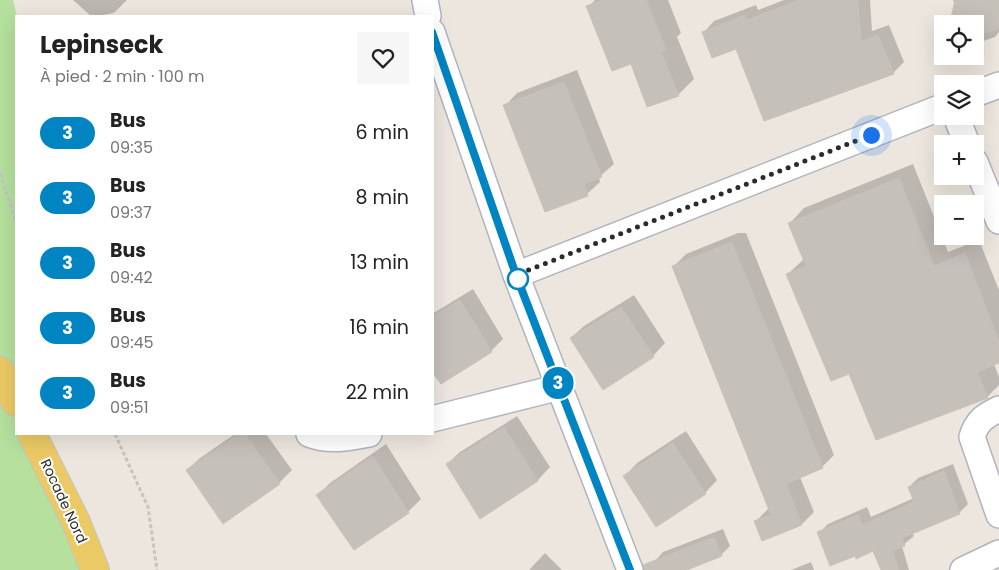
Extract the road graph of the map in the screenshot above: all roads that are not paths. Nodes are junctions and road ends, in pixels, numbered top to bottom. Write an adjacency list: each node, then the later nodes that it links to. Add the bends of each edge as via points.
1 (425, 0): 2 (street)
2 (428, 15)
3 (434, 38): 9 (street)
4 (999, 85): 5 (street)
5 (984, 91)
6 (934, 110): 9 (street)
7 (984, 184): 8 (street)
8 (999, 221)
9 (516, 275): 11 (street)
10 (0, 371): 12 (main road)
11 (560, 387): 14 (street); 20 (street)
12 (15, 400)
13 (999, 409): 18 (street, via 983,416 972,437)
14 (434, 418)
15 (32, 435): 21 (main road, Rocade Nord, via 76,522)
16 (311, 435): 17 (street, via 321,439)
17 (365, 435)
18 (999, 515)
19 (999, 553): 22 (street)
20 (624, 566)
21 (95, 570)
22 (963, 570)

